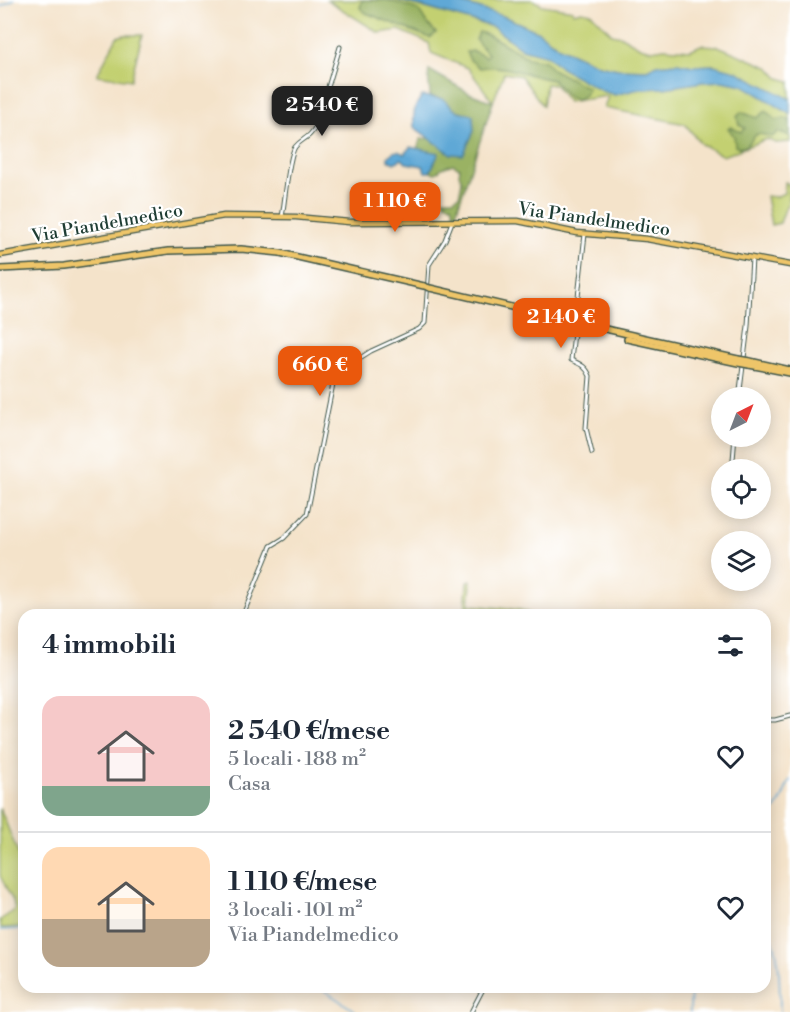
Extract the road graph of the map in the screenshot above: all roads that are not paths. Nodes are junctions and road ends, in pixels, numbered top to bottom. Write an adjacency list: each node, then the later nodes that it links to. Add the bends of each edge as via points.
1 (340, 47): 2 (street, via 312,135 296,146 291,157)
2 (282, 217): 3 (main road, Via Piandelmedico, via 349,222); 5 (main road, Via Piandelmedico, via 224,216)
3 (452, 222): 4 (main road, Via Piandelmedico, via 518,221); 12 (street, via 429,265 424,323 420,329 394,339 335,374 307,514 271,546)
4 (585, 234): 6 (main road, Via Piandelmedico, via 647,239); 11 (street, via 571,360 581,364 590,376 586,428)
5 (0, 255)
6 (752, 258): 7 (main road, Via Piandelmedico); 10 (street)
7 (790, 265)
8 (0, 271): 9 (highway, bridge, via 177,250 280,253 662,347)
9 (790, 371)
10 (740, 387)
11 (592, 453)
12 (245, 609)
13 (790, 716): 14 (street)
14 (771, 720)
15 (481, 993): 16 (street)
16 (471, 1012)

